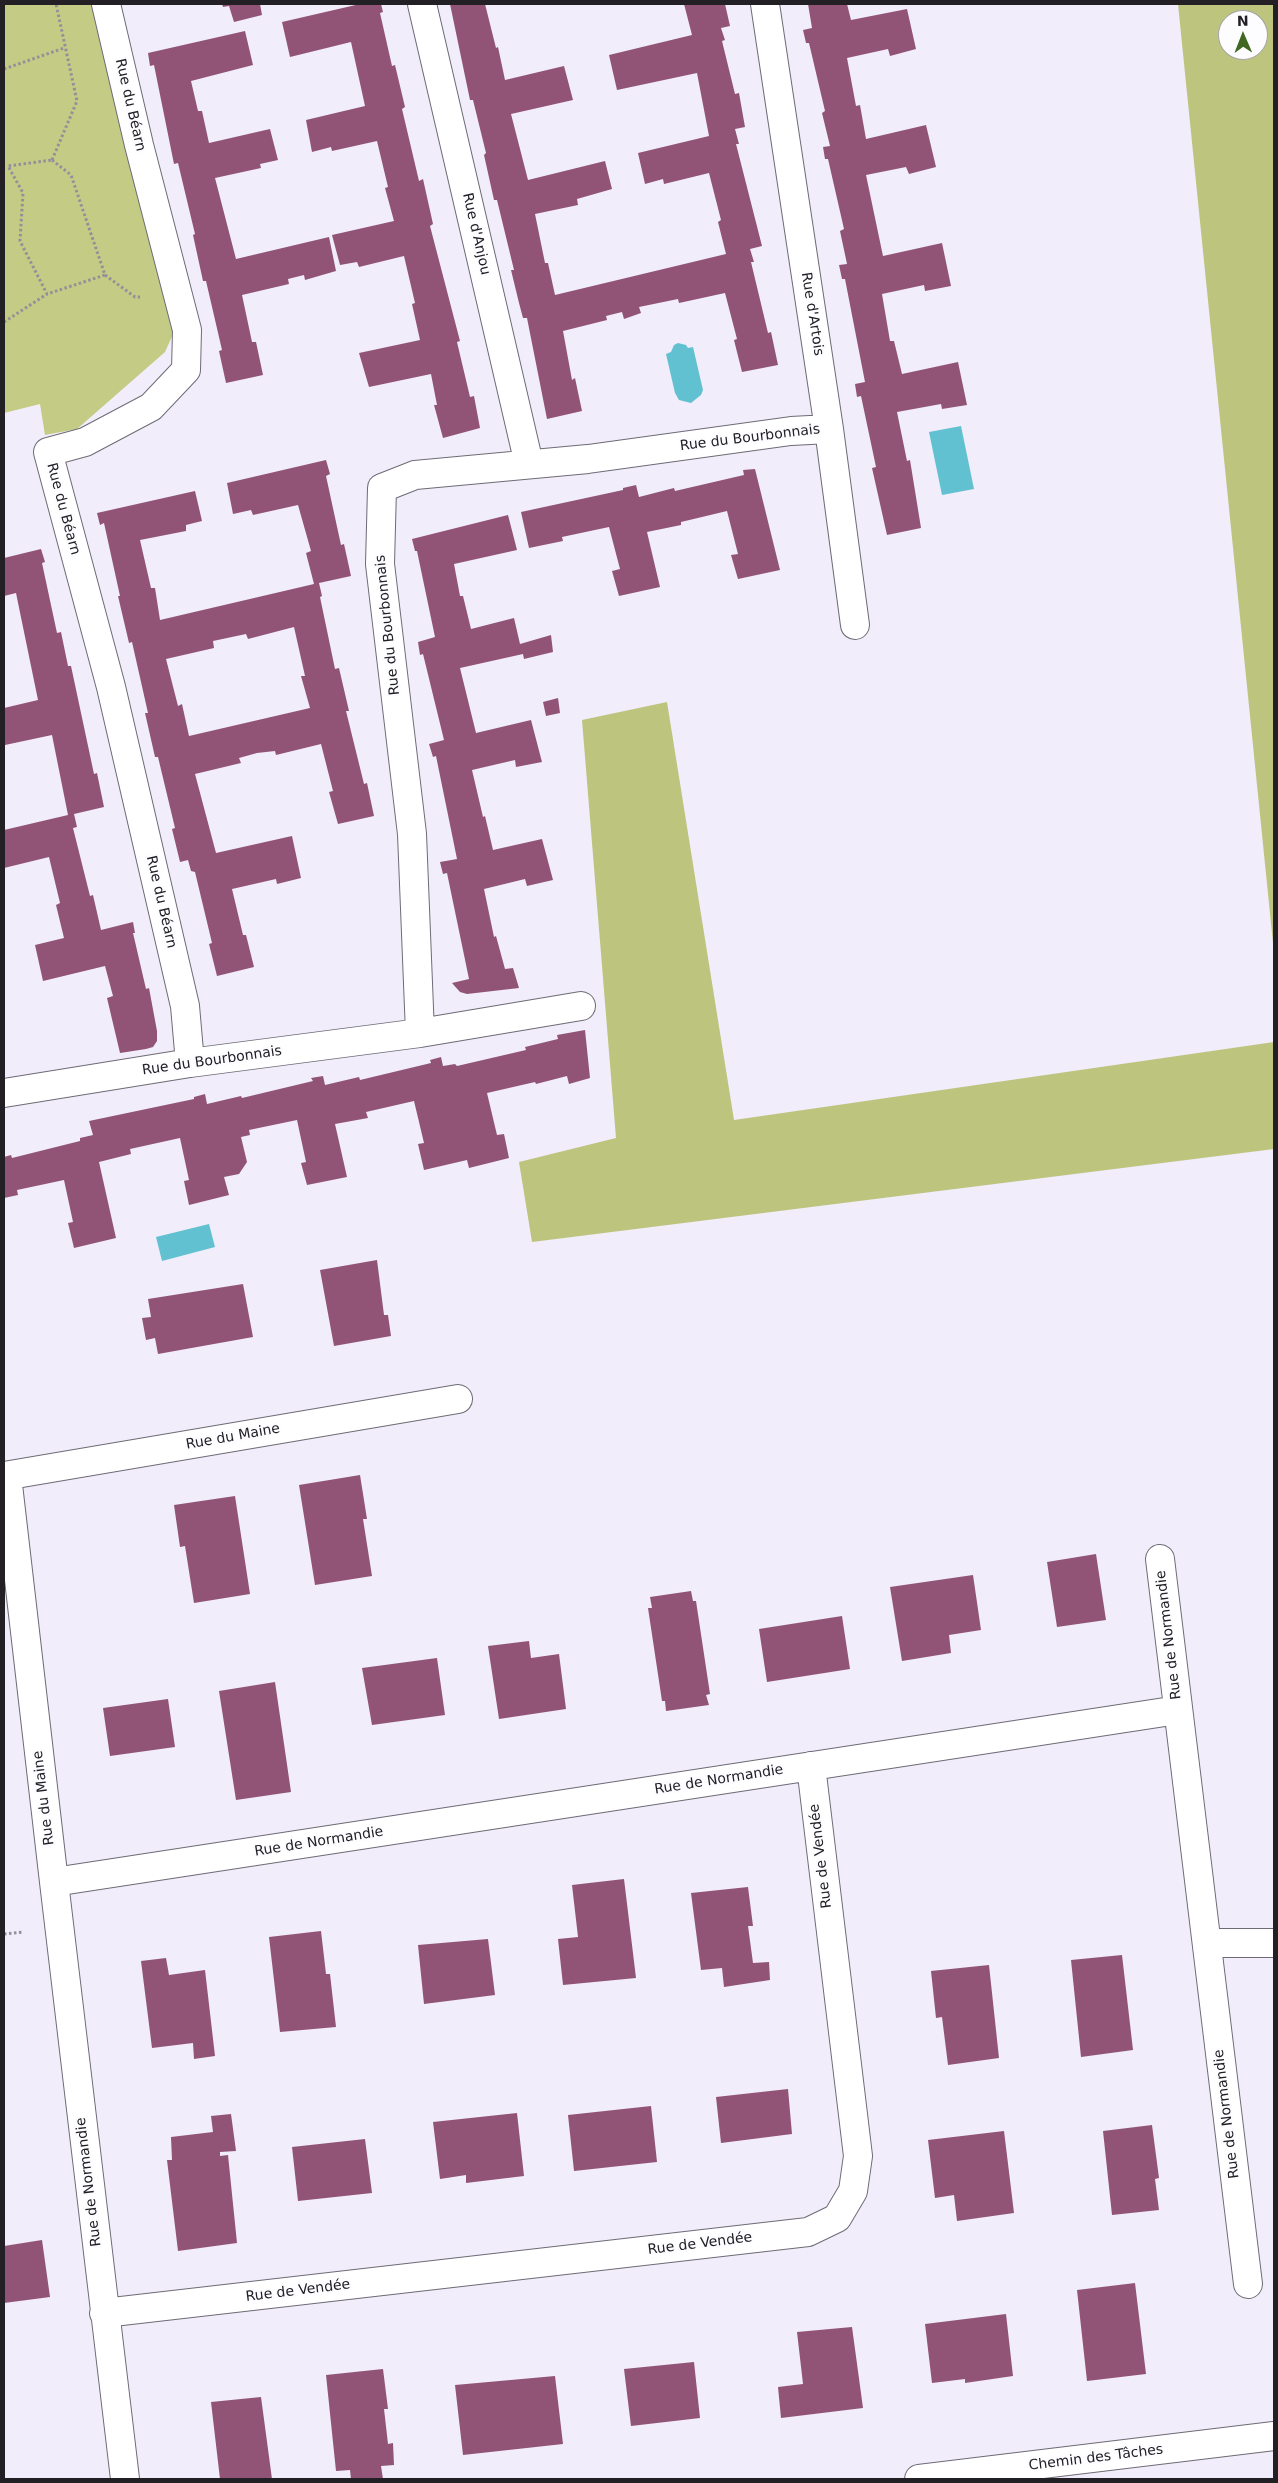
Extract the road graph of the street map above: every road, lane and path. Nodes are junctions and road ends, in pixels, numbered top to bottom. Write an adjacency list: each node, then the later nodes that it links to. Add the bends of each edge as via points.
1 (56, 4): 5 (path)
2 (106, 4): 17 (street, Rue du Béarn, via 187,330 186,370 151,407 85,442 48,452 110,687 185,1006)
3 (422, 4): 13 (street, Rue d'Anjou)
4 (765, 4): 12 (street, Rue d'Artois)
5 (64, 48): 6 (path); 7 (path, via 77,101)
6 (4, 69)
7 (52, 160): 9 (path); 10 (path, via 71,175 105,275)
8 (4, 161): 9 (path)
9 (8, 166): 10 (path, via 23,193 20,241)
10 (47, 294): 11 (path)
11 (4, 322)
12 (829, 429): 13 (street, Rue du Bourbonnais); 14 (street, Rue d'Artois)
13 (530, 464): 16 (street, Rue du Bourbonnais, via 415,475 382,488 380,564 412,834)
14 (855, 625)
15 (581, 1006): 16 (street, Rue du Bourbonnais)
16 (420, 1033): 17 (street, Rue du Bourbonnais)
17 (190, 1063): 18 (street, Rue du Bourbonnais)
18 (4, 1093)
19 (458, 1399): 20 (street, Rue du Maine)
20 (5, 1476): 24 (street, Rue du Maine)
21 (1160, 1559): 22 (street, Rue de Normandie)
22 (1178, 1710): 23 (street, Rue de Normandie); 25 (street, Rue de Normandie)
23 (811, 1766): 24 (street, Rue de Normandie); 28 (street, Rue de Vendée, via 858,2156 853,2191 837,2218 808,2232)
24 (54, 1882): 28 (street, Rue de Normandie)
25 (1207, 1943): 26 (street); 27 (street, Rue de Normandie)
26 (1274, 1943)
27 (1248, 2284)
28 (104, 2313): 30 (street, Rue de Normandie)
29 (1274, 2436): 31 (street, Chemin des Tâches)
30 (125, 2479)
31 (919, 2479)

